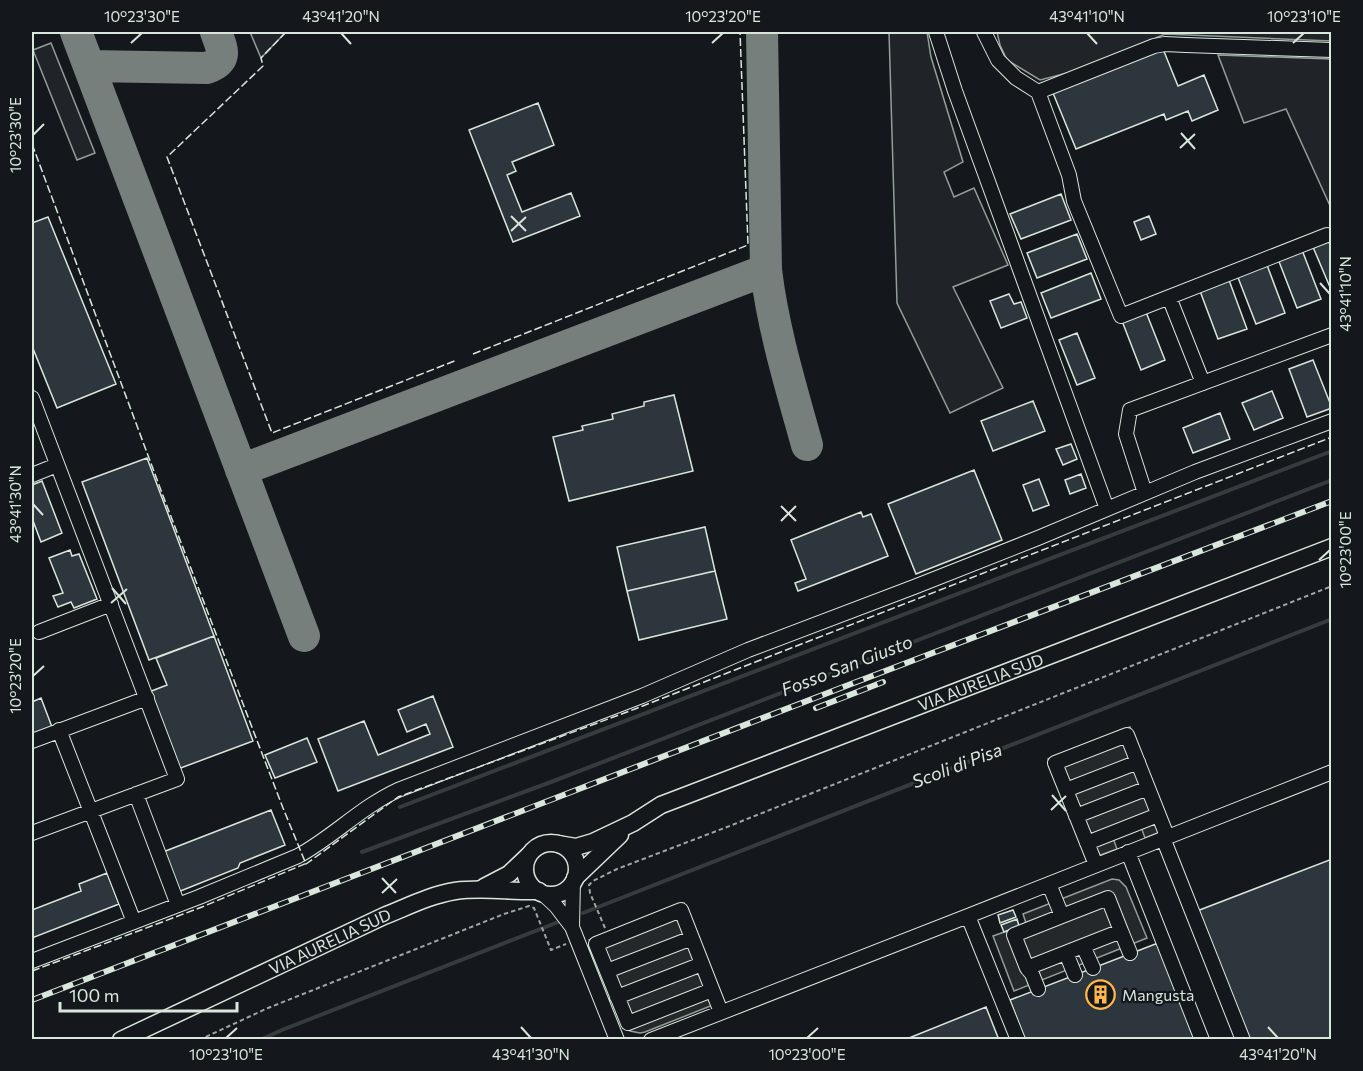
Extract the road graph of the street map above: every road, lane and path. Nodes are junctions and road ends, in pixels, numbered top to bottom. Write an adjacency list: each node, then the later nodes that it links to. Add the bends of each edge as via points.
1 (936, 32): 15 (street)
2 (984, 32): 3 (street)
3 (991, 39): 5 (street, via 998,60)
4 (1332, 50): 5 (street, via 1154,46)
5 (1038, 93): 7 (street, via 1069,175 1074,201 1121,315)
6 (1327, 235): 7 (street)
7 (1169, 297): 9 (street)
8 (1332, 334): 9 (street)
9 (1203, 383): 14 (street, via 1131,410 1126,434)
10 (32, 398): 12 (street)
11 (1332, 421): 14 (street)
12 (57, 465): 13 (street); 18 (street)
13 (32, 475)
14 (1144, 494): 15 (street)
15 (1107, 509): 43 (street, via 398,790 298,856)
16 (1332, 547): 31 (main road, VIA AURELIA SUD, via 682,797)
17 (1332, 586): 46 (path, via 617,869 589,885)
18 (111, 604): 19 (street); 20 (street)
19 (39, 632)
20 (147, 698): 21 (street); 27 (street, via 177,778)
21 (59, 730): 22 (street); 28 (street)
22 (32, 741)
23 (1138, 762): 25 (street); 26 (street); 26 (street, via 1127,735 1055,763)
24 (1332, 772): 33 (street)
25 (1148, 788): 29 (street); 30 (street)
26 (1066, 790): 30 (street)
27 (136, 794): 28 (street); 43 (street)
28 (91, 811): 32 (street); 47 (street)
29 (1158, 815): 33 (street); 34 (street)
30 (1076, 816): 34 (street)
31 (633, 823): 35 (main road, via 584,845); 39 (main road)
32 (32, 833)
33 (1165, 837): 36 (street); 71 (street)
34 (1087, 843): 38 (street)
35 (558, 844): 37 (main road, via 542,845); 39 (main road, via 573,856)
36 (1128, 852): 38 (street); 70 (street)
37 (529, 855): 41 (main road, via 509,874); 42 (main road, via 526,877)
38 (1096, 865): 40 (street)
39 (574, 879): 42 (main road, via 561,892); 48 (street)
40 (1049, 884): 44 (street); 45 (street)
41 (480, 889): 42 (main road); 65 (main road, VIA AURELIA SUD, via 435,896 384,916)
42 (540, 892): 48 (street)
43 (178, 905): 47 (street)
44 (969, 916): 64 (street); 69 (street)
45 (1062, 916): 49 (street, via 1108,898); 57 (street, via 1014,935)
46 (602, 921)
47 (134, 922): 55 (street)
48 (573, 927): 67 (street)
49 (1121, 931): 52 (street); 54 (street)
50 (692, 938): 56 (street); 59 (street); 59 (street, via 681,910 670,914 596,944)
51 (569, 944): 66 (path, via 551,950 534,908 529,906 268,1008)
52 (1083, 946): 53 (street); 58 (street)
53 (1066, 953): 57 (street); 60 (street)
54 (1130, 953)
55 (32, 961)
56 (702, 964): 62 (street); 63 (street)
57 (1028, 968): 61 (street)
58 (1092, 968)
59 (607, 971): 63 (street)
60 (1075, 975)
61 (1038, 989)
62 (712, 990): 63 (street, via 628,1023); 64 (street)
63 (617, 997)
64 (721, 1012): 68 (street)
65 (121, 1040)
66 (199, 1040)
67 (617, 1040)
68 (651, 1040)
69 (1018, 1040)
70 (1202, 1040)
71 (1243, 1040)

